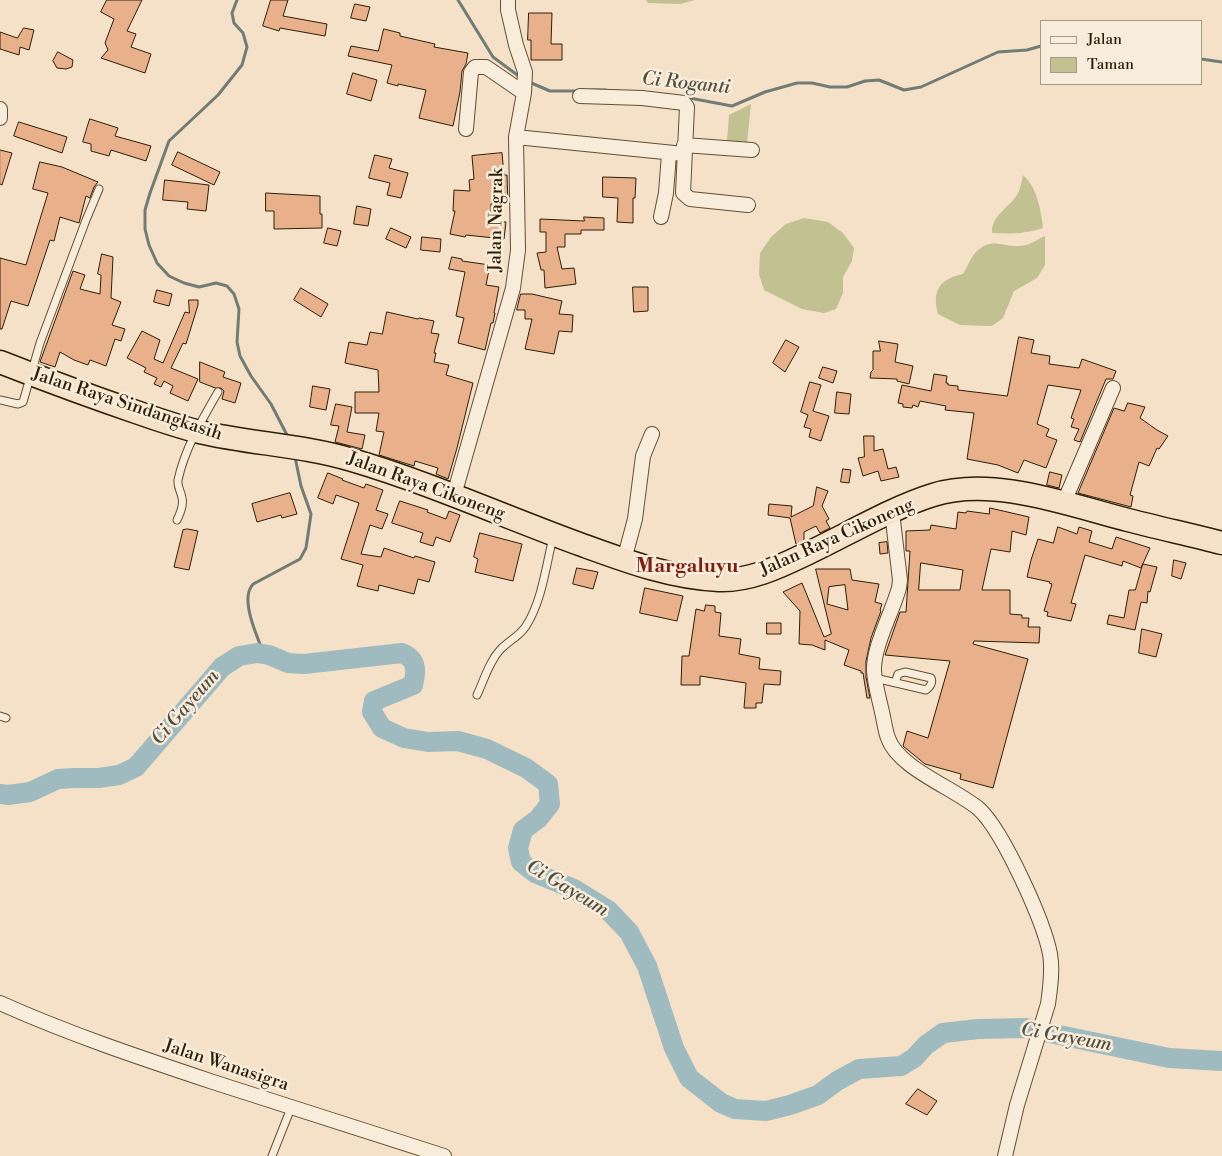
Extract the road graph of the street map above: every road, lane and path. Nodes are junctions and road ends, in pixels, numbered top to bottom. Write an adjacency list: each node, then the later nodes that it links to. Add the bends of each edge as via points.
1 (508, 0): 2 (street, Jalan Nagrak, via 516,45 525,72)
2 (524, 92): 6 (street, via 486,67 475,67 471,72); 7 (street, Jalan Nagrak)
3 (580, 96): 8 (street, via 684,103 687,107)
4 (0, 109): 5 (street)
5 (0, 118)
6 (466, 129)
7 (516, 137): 10 (street); 24 (street, Jalan Nagrak, via 518,250 513,288)
8 (684, 150): 9 (street); 10 (street); 13 (street)
9 (752, 150)
10 (669, 154): 12 (street)
11 (99, 189): 17 (lane)
12 (666, 193): 13 (street); 15 (street)
13 (683, 193): 14 (street, via 690,199)
14 (748, 205)
15 (661, 217)
16 (0, 362): 17 (highway, Jalan Raya Sindangkasih)
17 (30, 374): 20 (lane, via 22,404); 21 (highway, Jalan Raya Sindangkasih)
18 (1113, 388): 25 (street)
19 (218, 392): 21 (lane)
20 (0, 400)
21 (195, 431): 23 (highway, Jalan Raya Sindangkasih, via 232,440); 27 (lane, via 178,479 182,503)
22 (652, 434): 30 (street, via 643,456 635,520)
23 (295, 447): 24 (highway, Jalan Raya Cikoneng, via 352,460)
24 (454, 495): 28 (highway, Jalan Raya Cikoneng)
25 (1064, 502): 26 (highway, Jalan Raya Cikoneng, via 1004,491 967,489 932,495); 29 (highway, Jalan Raya Cikoneng)
26 (892, 512): 30 (highway, Jalan Raya Cikoneng, via 778,567 752,576 722,580 691,577); 31 (street, via 900,580 874,663)
27 (177, 520)
28 (553, 534): 30 (highway, Jalan Raya Cikoneng); 33 (lane, via 534,611 517,637 501,648 493,659)
29 (1222, 543)
30 (624, 560)
31 (875, 678): 32 (lane); 38 (street, via 888,739 902,759 952,790 989,819 1011,858 1051,956 1050,990)
32 (895, 682): 32 (lane, via 898,674 906,672 932,681 926,690)
33 (477, 695)
34 (0, 1003): 35 (street, Jalan Wanasigra, via 107,1046)
35 (291, 1108): 36 (lane); 37 (street, Jalan Wanasigra)
36 (272, 1156)
37 (444, 1156)
38 (1004, 1156)

